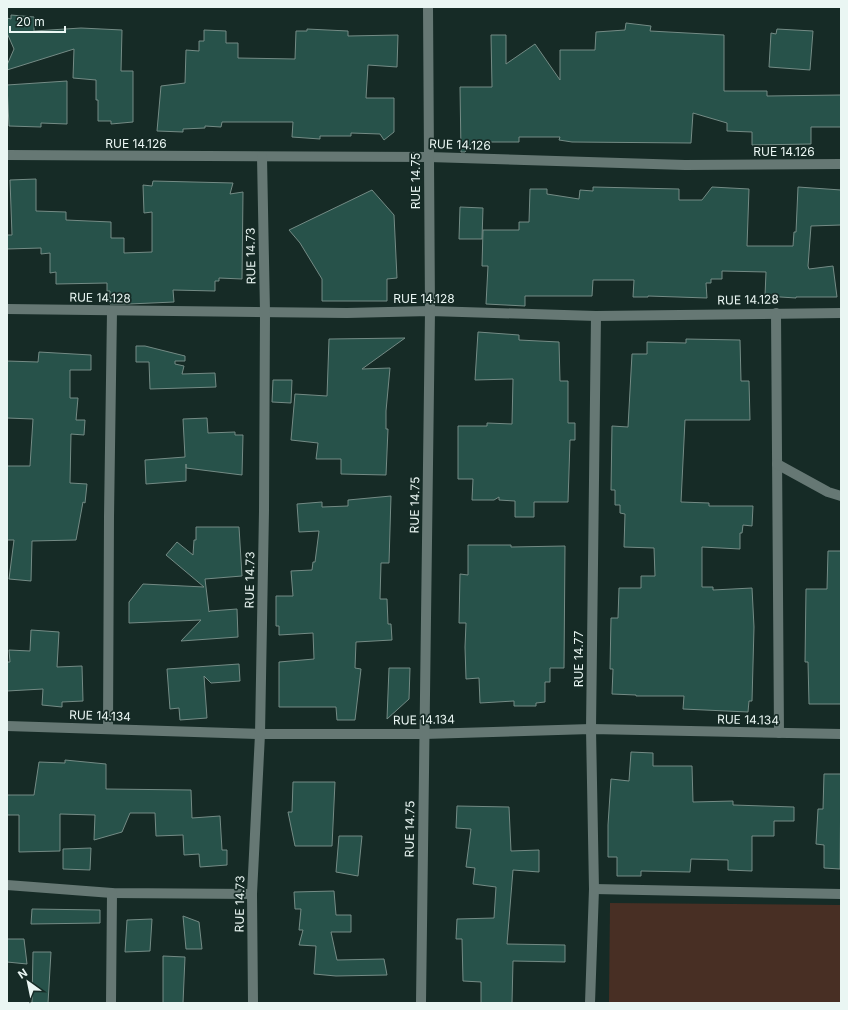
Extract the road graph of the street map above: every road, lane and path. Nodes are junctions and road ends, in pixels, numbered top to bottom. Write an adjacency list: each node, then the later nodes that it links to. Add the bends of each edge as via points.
1 (428, 7): 4 (street, RUE 14.75)
2 (7, 155): 3 (street, RUE 14.126)
3 (262, 157): 4 (street, RUE 14.126); 9 (street, RUE 14.73)
4 (429, 157): 5 (street, RUE 14.126, via 686,165); 8 (street, RUE 14.75)
5 (841, 164)
6 (7, 309): 7 (street, RUE 14.128)
7 (112, 311): 9 (street, RUE 14.128); 16 (street)
8 (430, 311): 9 (street, RUE 14.128); 12 (street, RUE 14.128); 20 (street, RUE 14.75)
9 (265, 312): 19 (street, RUE 14.73)
10 (776, 313): 11 (street, RUE 14.128); 12 (street, RUE 14.128); 13 (street)
11 (841, 313)
12 (596, 316): 17 (street, RUE 14.77)
13 (777, 464): 14 (street, via 828,492); 18 (street)
14 (841, 496)
15 (7, 726): 16 (street, RUE 14.134)
16 (108, 729): 19 (street, RUE 14.134)
17 (592, 729): 18 (street, RUE 14.134); 20 (street, RUE 14.134); 23 (street, RUE 14.77)
18 (779, 733): 21 (street, RUE 14.134)
19 (260, 734): 20 (street, RUE 14.134); 25 (street, RUE 14.73)
20 (424, 734): 29 (street, RUE 14.75)
21 (841, 734)
22 (7, 885): 24 (street)
23 (594, 889): 26 (street); 30 (street, RUE 14.77)
24 (112, 893): 25 (street); 27 (street)
25 (252, 894): 28 (street, RUE 14.73)
26 (841, 894)
27 (111, 1003)
28 (253, 1003)
29 (421, 1003)
30 (590, 1003)

